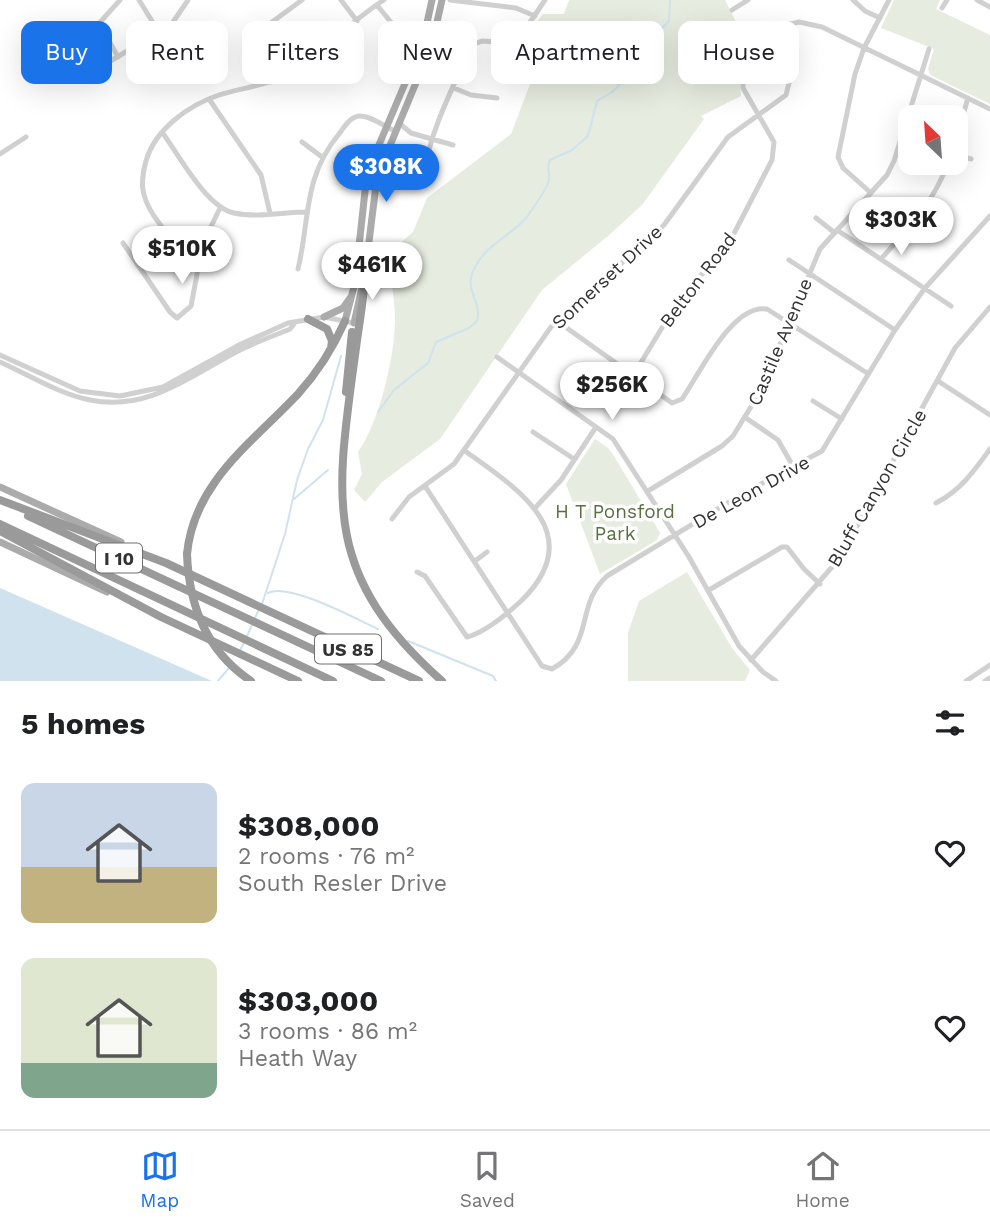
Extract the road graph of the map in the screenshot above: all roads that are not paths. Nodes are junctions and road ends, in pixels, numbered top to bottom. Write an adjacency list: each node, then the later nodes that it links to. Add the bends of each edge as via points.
1 (120, 0): 24 (street)
2 (139, 0): 25 (street)
3 (188, 0): 26 (street)
4 (302, 0): 27 (street)
5 (341, 0): 28 (street)
6 (384, 0): 18 (street)
7 (432, 0): 30 (main road)
8 (442, 0): 31 (main road)
9 (450, 0): 16 (street)
10 (545, 0): 22 (street)
11 (748, 0): 21 (street)
12 (853, 0): 23 (street)
13 (889, 0): 23 (street)
14 (947, 0): 20 (street)
15 (977, 0): 19 (street)
16 (472, 1): 17 (street)
17 (493, 2): 22 (street)
18 (377, 5): 28 (street); 29 (street)
19 (990, 7)
20 (943, 8)
21 (732, 10)
22 (535, 16): 43 (street, via 516,43 482,41 472,45)
23 (880, 18): 33 (street)
24 (101, 21)
25 (152, 21)
26 (174, 21)
27 (273, 21)
28 (357, 21)
29 (390, 21)
30 (427, 21)
31 (437, 21)
32 (112, 46): 36 (street)
33 (864, 48): 38 (street, Belton Road); 49 (street, Belton Road, via 808,23 774,29 741,61 743,88); 66 (street, via 838,157 843,168)
34 (929, 49): 38 (street, Castile Avenue)
35 (126, 53): 36 (street)
36 (118, 57): 37 (street)
37 (112, 60)
38 (921, 75): 45 (street, Belton Road); 66 (street, Castile Avenue, via 894,161)
39 (264, 84): 46 (street)
40 (404, 84): 51 (main road)
41 (415, 84): 50 (main road)
42 (788, 84): 49 (street, Somerset Drive, via 789,90)
43 (454, 88): 44 (street); 56 (street)
44 (497, 98)
45 (968, 98): 47 (street); 48 (street, Belton Road)
46 (209, 99): 53 (street); 69 (street, via 261,175)
47 (966, 105)
48 (990, 109)
49 (757, 116): 86 (street, Somerset Drive, via 727,136 658,232); 96 (street, Belton Road, via 774,142 772,160 727,247 680,298)
50 (399, 121): 52 (main road); 54 (street)
51 (386, 127): 52 (street); 61 (street, via 365,117 354,118); 81 (main road, via 365,185)
52 (395, 131): 57 (main road)
53 (162, 132): 67 (street); 74 (street, via 148,154 141,178 143,197 178,248)
54 (411, 133): 56 (street); 57 (street)
55 (26, 137): 60 (street)
56 (433, 140): 59 (street); 65 (street)
57 (390, 141): 79 (main road, via 373,197)
58 (302, 142): 61 (street)
59 (453, 145)
60 (0, 154)
61 (322, 157): 68 (street)
62 (968, 158): 63 (street)
63 (971, 159)
64 (943, 175): 75 (street, via 926,209)
65 (426, 182)
66 (871, 193): 72 (street, Castile Avenue)
67 (220, 208): 69 (street); 74 (street)
68 (306, 212): 69 (street); 77 (street)
69 (270, 213)
70 (990, 216): 80 (street, De Leon Drive)
71 (816, 218): 72 (street)
72 (836, 232): 75 (street); 78 (street, Castile Avenue, via 820,249)
73 (123, 243): 74 (street, via 176,318 191,306)
74 (200, 257)
75 (881, 259): 80 (street)
76 (789, 260): 78 (street)
77 (298, 269)
78 (809, 273): 88 (street, Castile Avenue); 89 (street)
79 (365, 274): 87 (main road); 100 (highway)
80 (925, 288): 82 (street); 89 (street, De Leon Drive)
81 (353, 295): 84 (main road, via 343,308); 87 (main road)
82 (951, 306)
83 (990, 307): 97 (street, Bluff Canyon Circle, via 962,338)
84 (324, 317): 85 (street); 87 (street)
85 (308, 318): 90 (highway, via 327,329); 98 (street, via 288,323 151,391)
86 (557, 321): 94 (street, Somerset Drive); 96 (street)
87 (349, 322): 90 (highway); 100 (highway)
88 (789, 323): 95 (street); 96 (street, via 763,308 732,325 677,403 668,402); 102 (street, Castile Avenue)
89 (895, 330): 95 (street, De Leon Drive)
90 (330, 351): 132 (highway, bridge, via 298,394 215,479 194,515 187,554 190,594 200,621 228,663)
91 (0, 355): 98 (street)
92 (497, 357): 94 (street)
93 (0, 362): 98 (street)
94 (518, 373): 104 (street); 107 (street, Somerset Drive)
95 (867, 373): 103 (street, De Leon Drive)
96 (634, 374)
97 (938, 381): 101 (street); 125 (street, Bluff Canyon Circle, via 846,548)
98 (92, 397)
99 (813, 401): 103 (street)
100 (348, 405): 137 (highway, via 341,500 353,561 378,613)
101 (990, 415)
102 (746, 418): 109 (street, via 778,440); 112 (street, Castile Avenue, via 722,446)
103 (842, 419): 109 (street, De Leon Drive, via 822,451)
104 (596, 427): 108 (street); 112 (street, via 621,448)
105 (533, 432): 108 (street)
106 (990, 449): 114 (street, via 966,482)
107 (465, 451): 110 (street, Somerset Drive); 115 (street)
108 (574, 459): 115 (street)
109 (794, 468): 119 (street, De Leon Drive)
110 (425, 486): 116 (street, Somerset Drive, via 403,503); 122 (street, De Leon Drive)
111 (0, 487): 123 (main road)
112 (648, 491): 119 (street)
113 (0, 501): 123 (highway); 135 (highway, I 10)
114 (936, 503)
115 (535, 509): 127 (street, via 548,531 548,552 534,587)
116 (392, 520)
117 (0, 524): 134 (highway, I 10)
118 (0, 531): 128 (highway, US 85)
119 (673, 536): 126 (street); 127 (street, De Leon Drive, via 597,585 579,645 552,669 542,666)
120 (0, 542): 128 (main road)
121 (487, 552): 122 (street)
122 (475, 561): 127 (street, De Leon Drive)
123 (166, 563): 136 (highway, US 85)
124 (417, 572): 127 (street, via 425,576 467,637)
125 (820, 584): 126 (street, via 782,547); 129 (street, Bluff Canyon Circle)
126 (709, 590): 129 (street)
127 (508, 612)
128 (161, 617): 133 (highway, US 85)
129 (751, 660): 138 (street)
130 (990, 665): 139 (street)
131 (990, 678): 140 (street)
132 (251, 681)
133 (298, 681)
134 (333, 681)
135 (381, 681)
136 (419, 681)
137 (442, 681)
138 (776, 681)
139 (966, 681)
140 (985, 681)

